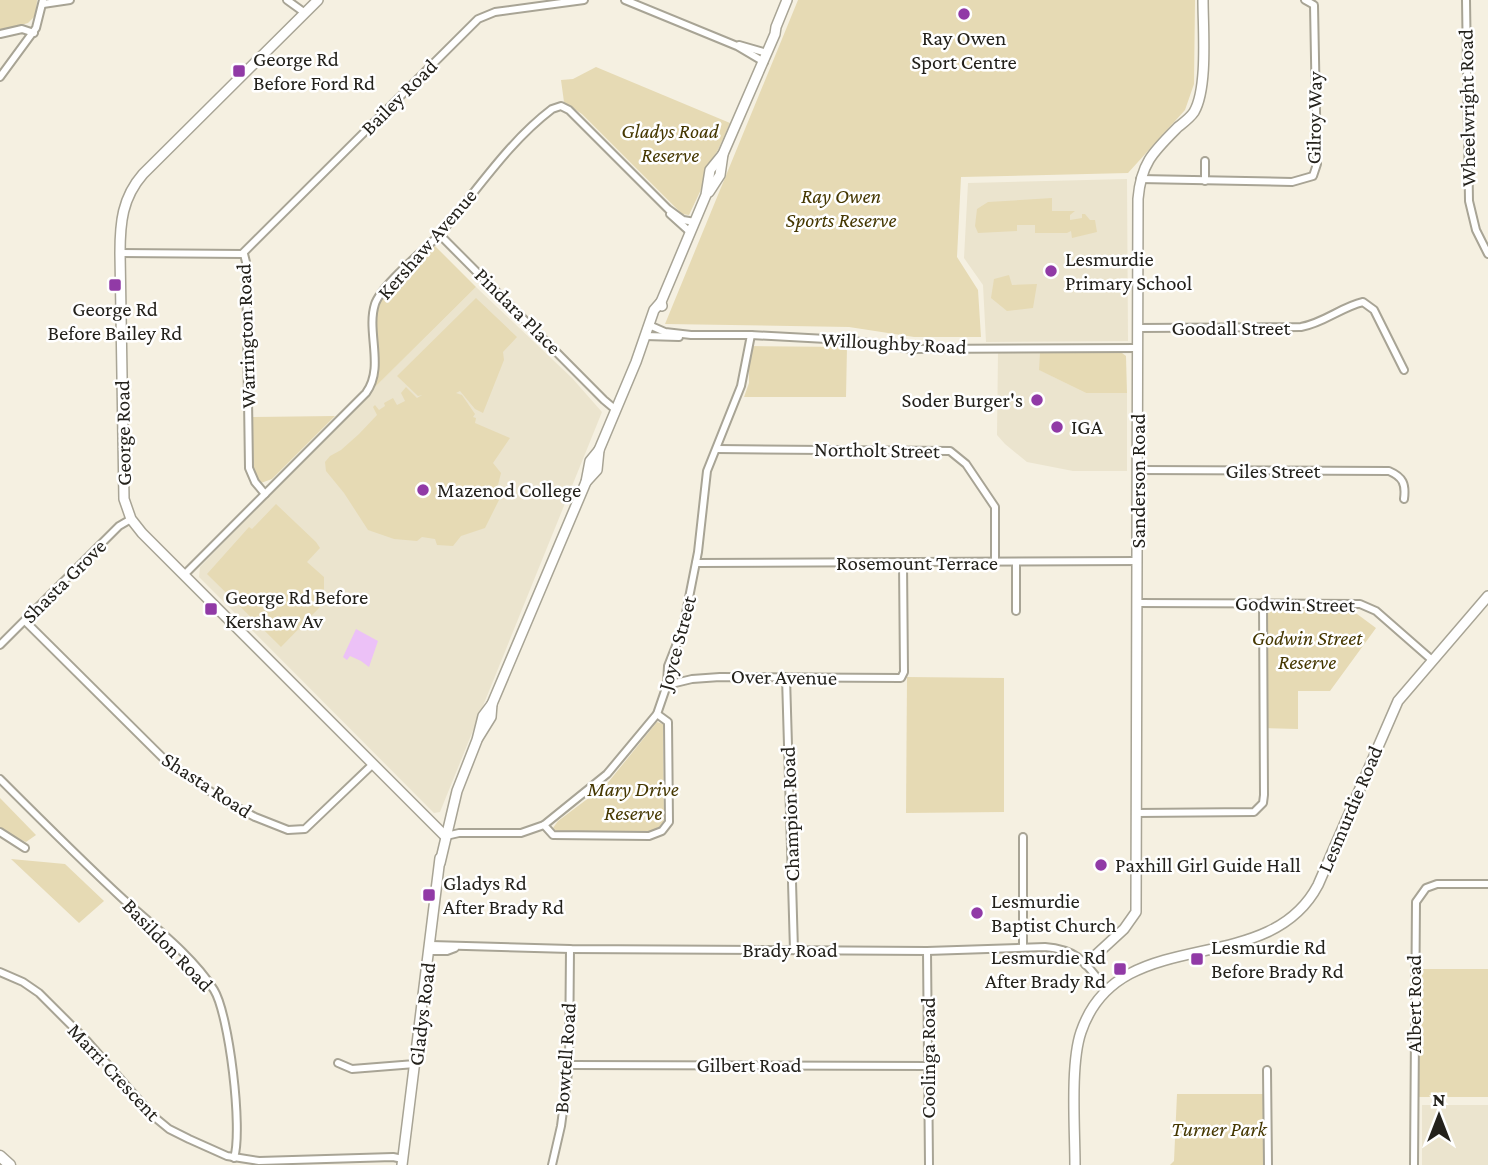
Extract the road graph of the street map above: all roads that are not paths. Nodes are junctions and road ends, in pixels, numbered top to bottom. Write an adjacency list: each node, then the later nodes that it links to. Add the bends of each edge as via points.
1 (70, 0): 11 (street)
2 (287, 0): 13 (street)
3 (318, 0): 13 (street, George Road)
4 (584, 0): 26 (street, Bailey Road, via 495,12 478,19)
5 (625, 0): 12 (street)
6 (651, 0): 12 (street)
7 (787, 0): 16 (street, Gladys Road)
8 (1203, 0): 19 (street, Sanderson Road, via 1202,87 1194,113 1153,151)
9 (1306, 0): 20 (street, Gilroy Way, via 1314,5 1317,164 1313,176 1292,182)
10 (1466, 0): 27 (street, Wheelwright Road, via 1469,201)
11 (43, 2): 14 (street)
12 (648, 9): 16 (street)
13 (305, 13): 25 (street, George Road, via 135,184 122,213)
14 (33, 33): 15 (street, via 22,29); 17 (street)
15 (0, 34)
16 (763, 57): 22 (street, Gladys Road, via 723,154 711,169)
17 (0, 77)
18 (1205, 160): 20 (street)
19 (1140, 179): 20 (street, Gilroy Way); 29 (street, Sanderson Road)
20 (1205, 181)
21 (668, 209): 22 (street, Kershaw Avenue); 23 (street, Kershaw Avenue); 24 (street, Kershaw Avenue, via 569,110 558,106 502,157)
22 (695, 222): 23 (street, Gladys Road)
23 (690, 232): 28 (street, Gladys Road)
24 (439, 234): 35 (street, Pindara Place); 40 (street, Kershaw Avenue, via 376,303 369,389)
25 (120, 253): 26 (street, Warrington Road); 42 (street, George Road, via 123,484)
26 (243, 253): 40 (street, Warrington Road, via 249,468)
27 (1488, 254)
28 (651, 326): 30 (street, Willoughby Road); 32 (street, Gladys Road)
29 (1138, 328): 33 (street, Sanderson Road); 34 (street, Goodall Street, via 1301,327 1363,302 1374,310)
30 (691, 335): 31 (street, Willoughby Road); 32 (street, Willoughby Road)
31 (751, 335): 33 (street, Willoughby Road, via 913,349); 38 (street, Joyce Street, via 741,386)
32 (646, 337): 36 (street, Gladys Road)
33 (1139, 348): 39 (street, Sanderson Road)
34 (1404, 370)
35 (596, 389): 36 (street, Pindara Place, via 608,398); 37 (street, Pindara Place)
36 (620, 399): 37 (street, Gladys Road)
37 (616, 410): 63 (street, Gladys Road, via 590,461 586,482 492,704 491,717 449,805)
38 (718, 449): 44 (street, Joyce Street, via 707,471); 46 (street, Northolt Street, via 950,451 966,464 995,507)
39 (1138, 470): 41 (street, Giles Street, via 1389,471 1403,482); 43 (street, Sanderson Road)
40 (265, 495): 48 (street, Kershaw Avenue)
41 (1404, 499)
42 (131, 519): 48 (street); 53 (street, Shasta Grove)
43 (1138, 561): 47 (street, Rosemount Terrace); 50 (street, Sanderson Road)
44 (696, 563): 45 (street, Rosemount Terrace); 57 (street, Joyce Street)
45 (903, 563): 46 (street, Rosemount Terrace); 56 (street, Over Avenue, via 901,678)
46 (995, 563): 47 (street, Rosemount Terrace)
47 (1016, 563): 52 (street)
48 (184, 575): 59 (street)
49 (1488, 596): 55 (street, Lesmurdie Road)
50 (1137, 603): 51 (street, Godwin Street); 61 (street, Sanderson Road)
51 (1263, 603): 55 (street, Godwin Street, via 1367,606); 61 (street, via 1263,803 1254,813)
52 (1016, 611)
53 (25, 621): 54 (street, Shasta Grove); 59 (street, Shasta Road, via 166,761 255,817 288,830 305,829)
54 (0, 645)
55 (1432, 660): 75 (street, Lesmurdie Road, via 1398,701 1318,885 1293,916 1258,938 1142,967)
56 (786, 677): 57 (street, Over Avenue, via 704,677); 71 (street, Champion Road)
57 (667, 685): 58 (street, Joyce Street)
58 (657, 714): 62 (street, Joyce Street, via 607,774); 62 (street, via 668,722 669,822 662,831 649,836 553,835)
59 (373, 764): 63 (street, via 429,821)
60 (0, 779): 82 (street, Basildon Road, via 175,946 216,992 224,1015 235,1095 238,1141)
61 (1137, 813): 73 (street, Sanderson Road, via 1136,912)
62 (544, 825): 63 (street, Joyce Street, via 521,833)
63 (444, 830): 69 (street, Gladys Road)
64 (0, 832): 66 (street)
65 (1023, 837): 68 (street)
66 (24, 848)
67 (1488, 884): 89 (street, Albert Road, via 1437,884 1426,888 1416,902)
68 (1023, 947): 72 (street, Brady Road); 73 (street, Brady Road, via 1068,950)
69 (430, 948): 70 (street, Brady Road); 77 (street, Gladys Road)
70 (570, 949): 71 (street, Brady Road); 78 (street, Bowtell Road)
71 (794, 950): 72 (street, Brady Road)
72 (928, 951): 79 (street, Coolinga Road)
73 (1086, 964): 75 (street, Brady Road)
74 (0, 972): 82 (street, Marri Crescent, via 43,997 160,1123)
75 (1107, 990): 87 (street, Lesmurdie Road, via 1087,1019 1078,1044)
76 (338, 1063): 77 (street, via 352,1069)
77 (416, 1064): 83 (street, Gladys Road)
78 (569, 1065): 79 (street, Gilbert Road); 85 (street, Bowtell Road)
79 (928, 1066): 86 (street, Coolinga Road)
80 (1267, 1070): 88 (street)
81 (0, 1156): 84 (main road)
82 (234, 1158): 83 (street, Marri Crescent, via 389,1157)
83 (403, 1162)
84 (10, 1165)
85 (552, 1165)
86 (929, 1165)
87 (1075, 1165)
88 (1268, 1165)
89 (1414, 1165)

